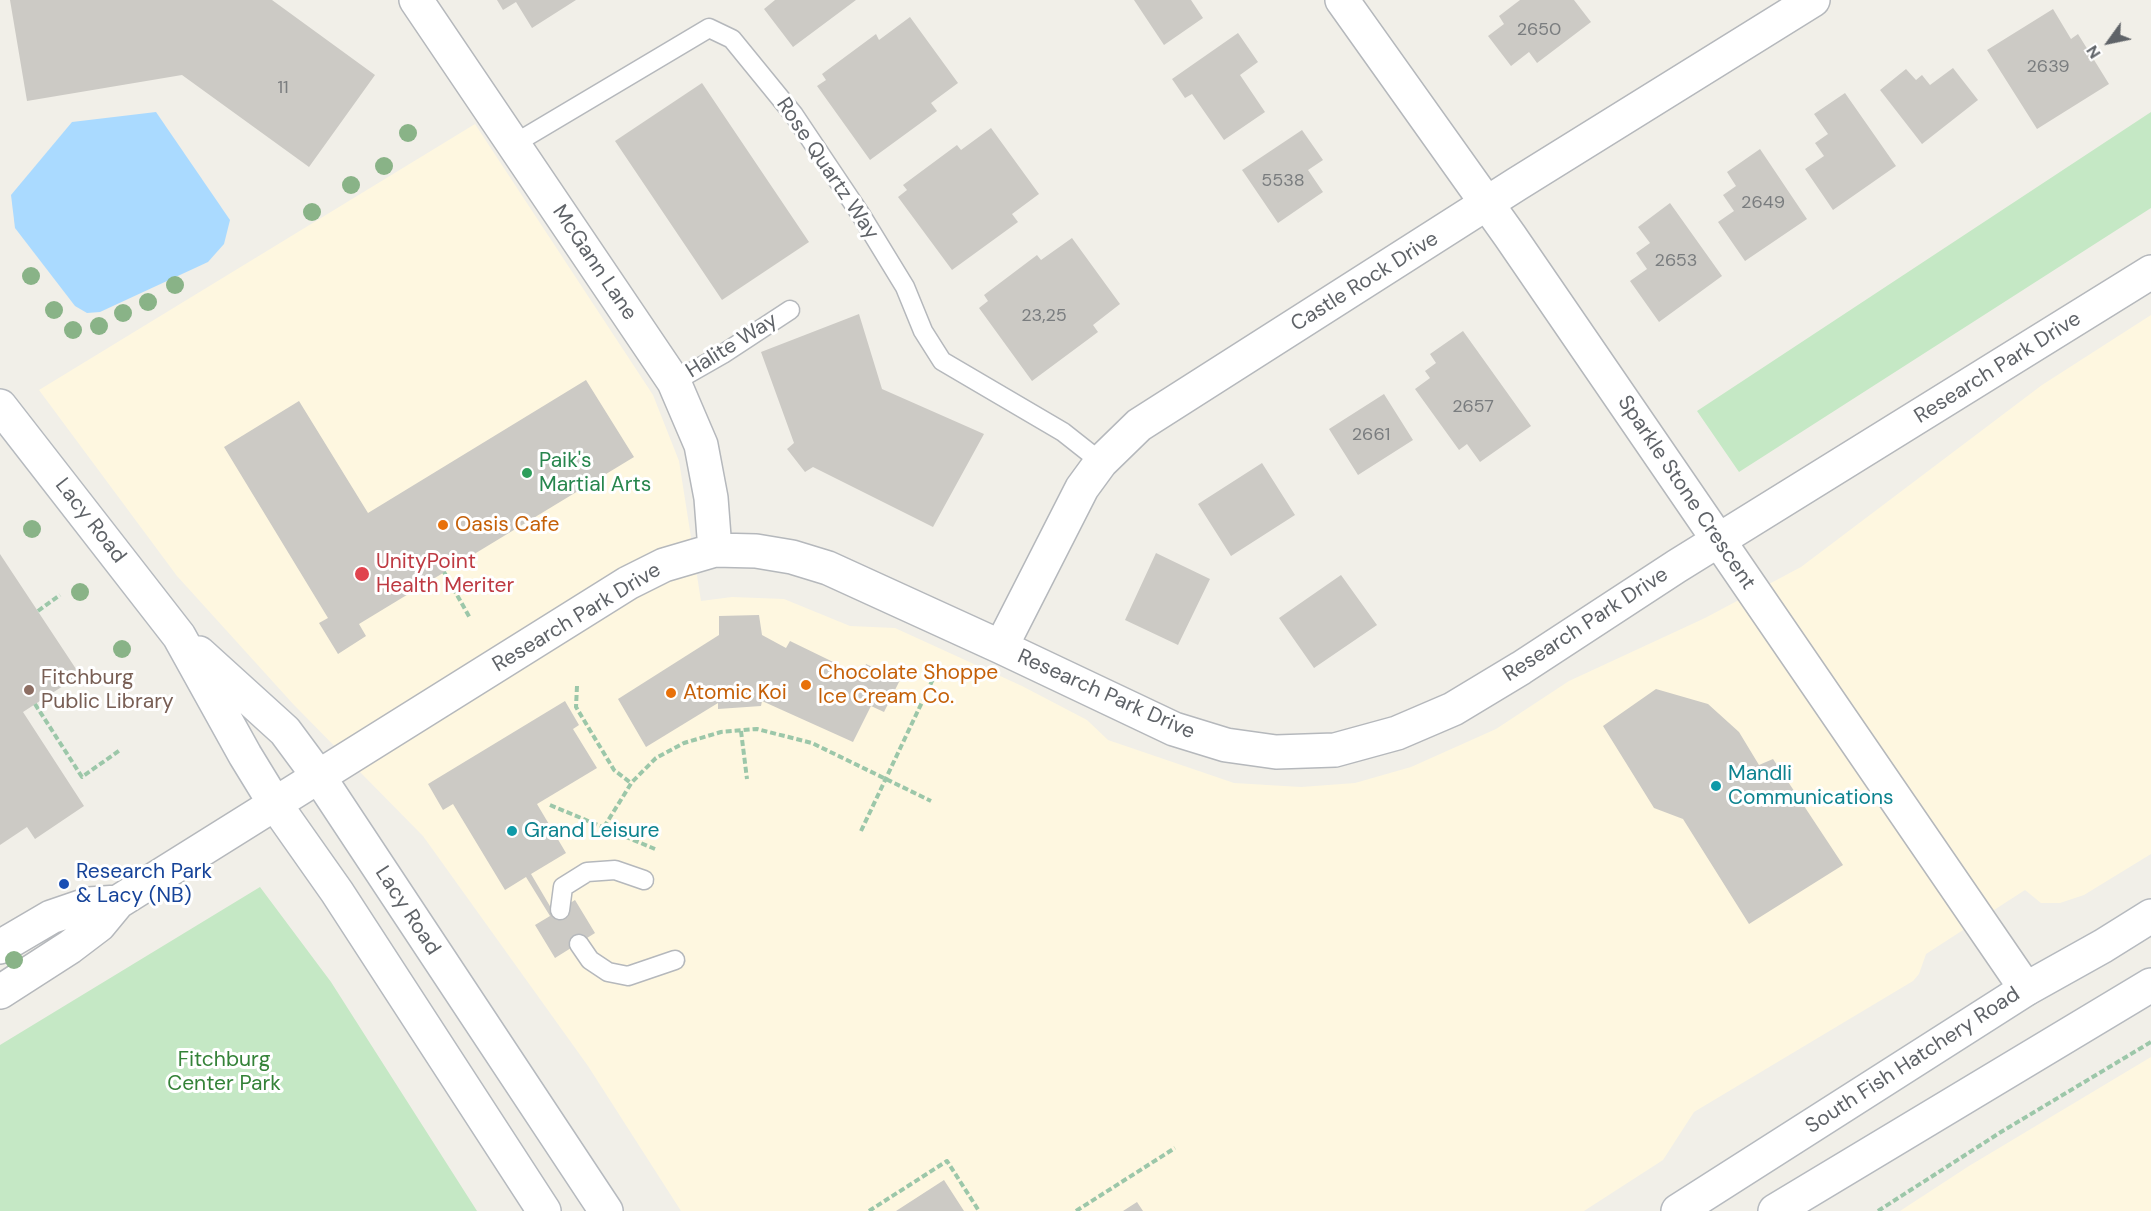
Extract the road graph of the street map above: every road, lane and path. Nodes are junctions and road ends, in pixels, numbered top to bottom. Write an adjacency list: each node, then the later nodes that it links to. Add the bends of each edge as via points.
1 (416, 0): 4 (street, McGann Lane)
2 (1342, 0): 5 (street, Sparkle Stone Crescent)
3 (1813, 0): 5 (street, Castle Rock Drive)
4 (514, 144): 8 (street, McGann Lane); 10 (lane, Rose Quartz Way, via 709,28 732,39 794,115 861,215 905,287 923,331 942,361 1063,432)
5 (1488, 204): 10 (street, Castle Rock Drive, via 1139,425); 11 (street, Sparkle Stone Crescent)
6 (2151, 272): 11 (street, Research Park Drive)
7 (790, 310): 8 (lane, Halite Way)
8 (674, 382): 12 (street, McGann Lane, via 701,445)
9 (2, 411): 17 (street, Lacy Road)
10 (1101, 462): 18 (street, Castle Rock Drive, via 1082,488)
11 (1719, 540): 18 (street, Research Park Drive, via 1453,709 1397,733 1335,750 1275,752 1226,745 1174,729); 42 (street, Sparkle Stone Crescent)
12 (715, 550): 18 (street, Research Park Drive, via 756,551 828,568); 24 (street, Research Park Drive, via 664,565 627,583)
13 (444, 572): 16 (path)
14 (60, 595): 15 (path)
15 (38, 611)
16 (470, 618)
17 (179, 636): 24 (street, Lacy Road, via 285,731); 29 (street, Lacy Road)
18 (1001, 647)
19 (933, 679): 25 (path)
20 (577, 686): 27 (path, via 576,707 614,770)
21 (35, 704): 23 (path, via 82,777)
22 (741, 731): 25 (path, via 758,729 812,742); 26 (path); 27 (path, via 721,732 684,743 656,758)
23 (120, 750)
24 (319, 777): 29 (street, Research Park Drive); 47 (street, Lacy Road)
25 (886, 778): 28 (path); 32 (path)
26 (747, 779)
27 (631, 783): 31 (path)
28 (931, 801)
29 (275, 804): 35 (street, Research Park Drive); 46 (street, Lacy Road, via 337,892)
30 (550, 806): 31 (path)
31 (604, 827): 33 (path)
32 (861, 831)
33 (655, 849)
34 (644, 880): 36 (lane, via 615,870 587,872 563,887)
35 (117, 902): 39 (street, Research Park Drive, via 89,904 51,917); 43 (street, Research Park Drive, via 99,925)
36 (560, 910)
37 (2151, 916): 42 (street, South Fish Hatchery Road)
38 (579, 944): 40 (lane, via 590,960 608,972 628,976)
39 (0, 947)
40 (675, 960)
41 (2151, 986): 52 (street)
42 (2026, 989): 51 (street, South Fish Hatchery Road)
43 (0, 992)
44 (2151, 1042): 53 (path)
45 (1175, 1148): 50 (path)
46 (544, 1211)
47 (606, 1211)
48 (869, 1211): 49 (path, via 947,1161)
49 (979, 1211)
50 (1076, 1211)
51 (1678, 1211)
52 (1775, 1211)
53 (1878, 1211)

